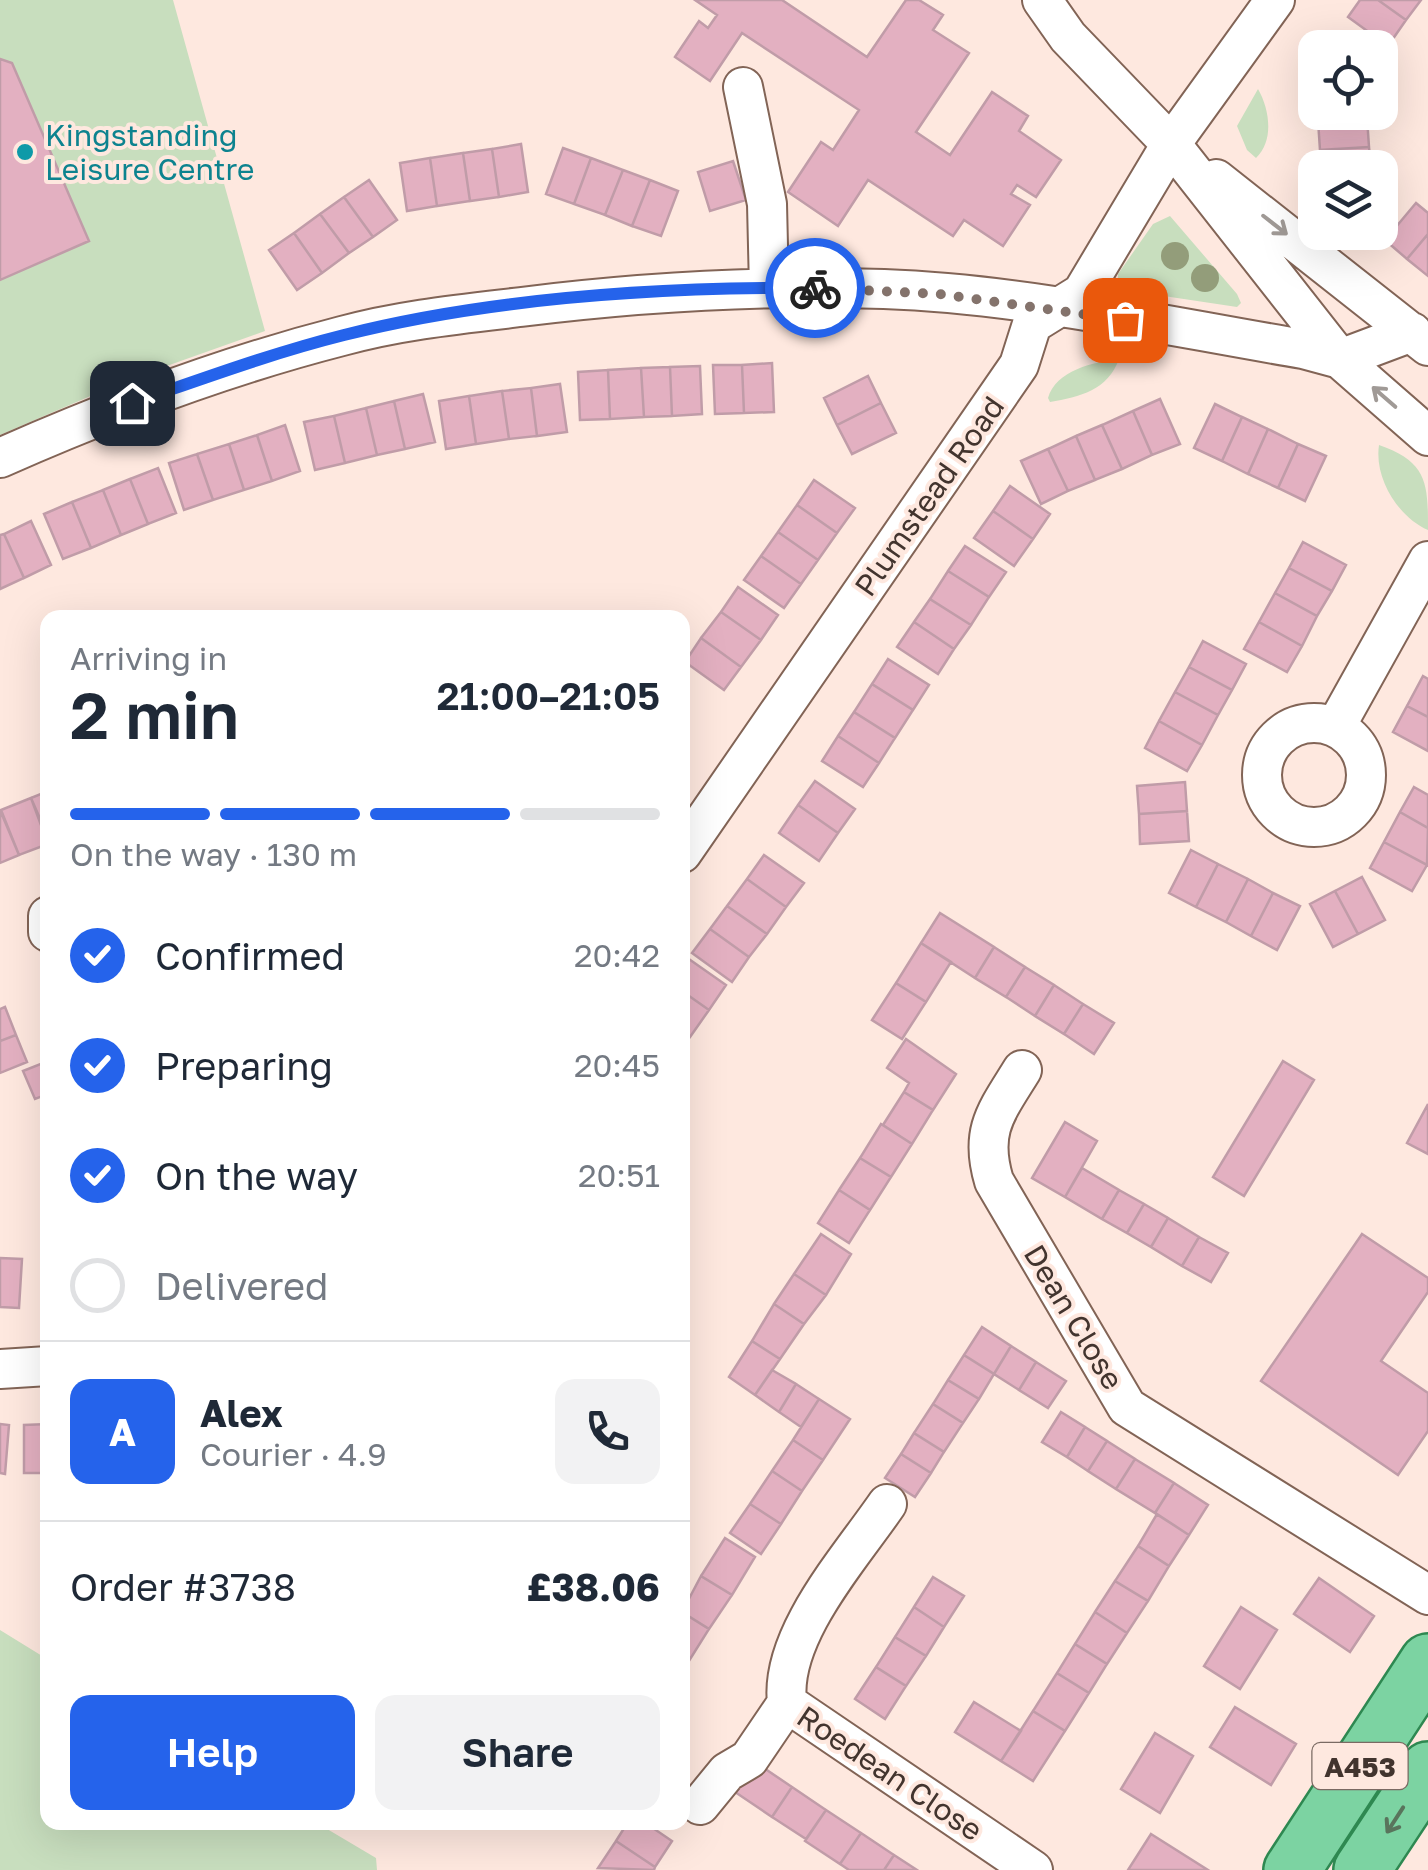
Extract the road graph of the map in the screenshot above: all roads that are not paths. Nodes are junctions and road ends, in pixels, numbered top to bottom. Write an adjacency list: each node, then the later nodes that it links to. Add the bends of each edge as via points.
1 (1042, 0): 4 (street, via 1068,37)
2 (1275, 0): 4 (street, Plumstead Road)
3 (743, 87): 5 (street, via 767,204)
4 (1171, 144): 6 (street, Plumstead Road, via 1082,293); 7 (street, one-way to 7); 8 (street)
5 (769, 288): 6 (street, via 886,289); 10 (street, via 578,300 344,335 98,415)
6 (1054, 308): 8 (street); 13 (street, Plumstead Road, via 1032,324 1020,365)
7 (1420, 339): 8 (street)
8 (1340, 359): 9 (street, one-way to 8)
9 (1428, 436)
10 (0, 458)
11 (1428, 561): 12 (street)
12 (1336, 726)
13 (690, 841)
14 (1022, 1070): 18 (street, Dean Close, via 992,1120 986,1152 994,1181 1127,1407)
15 (40, 1366): 16 (street)
16 (0, 1368)
17 (887, 1504): 20 (street, Roedean Close, via 794,1648)
18 (1428, 1594)
19 (1428, 1662): 24 (main road, A453)
20 (787, 1703): 22 (street, via 749,1759 727,1772); 23 (street, Roedean Close)
21 (1428, 1770): 25 (main road, A453, one-way to 25)
22 (700, 1805)
23 (1033, 1870)
24 (1292, 1870)
25 (1362, 1870)

